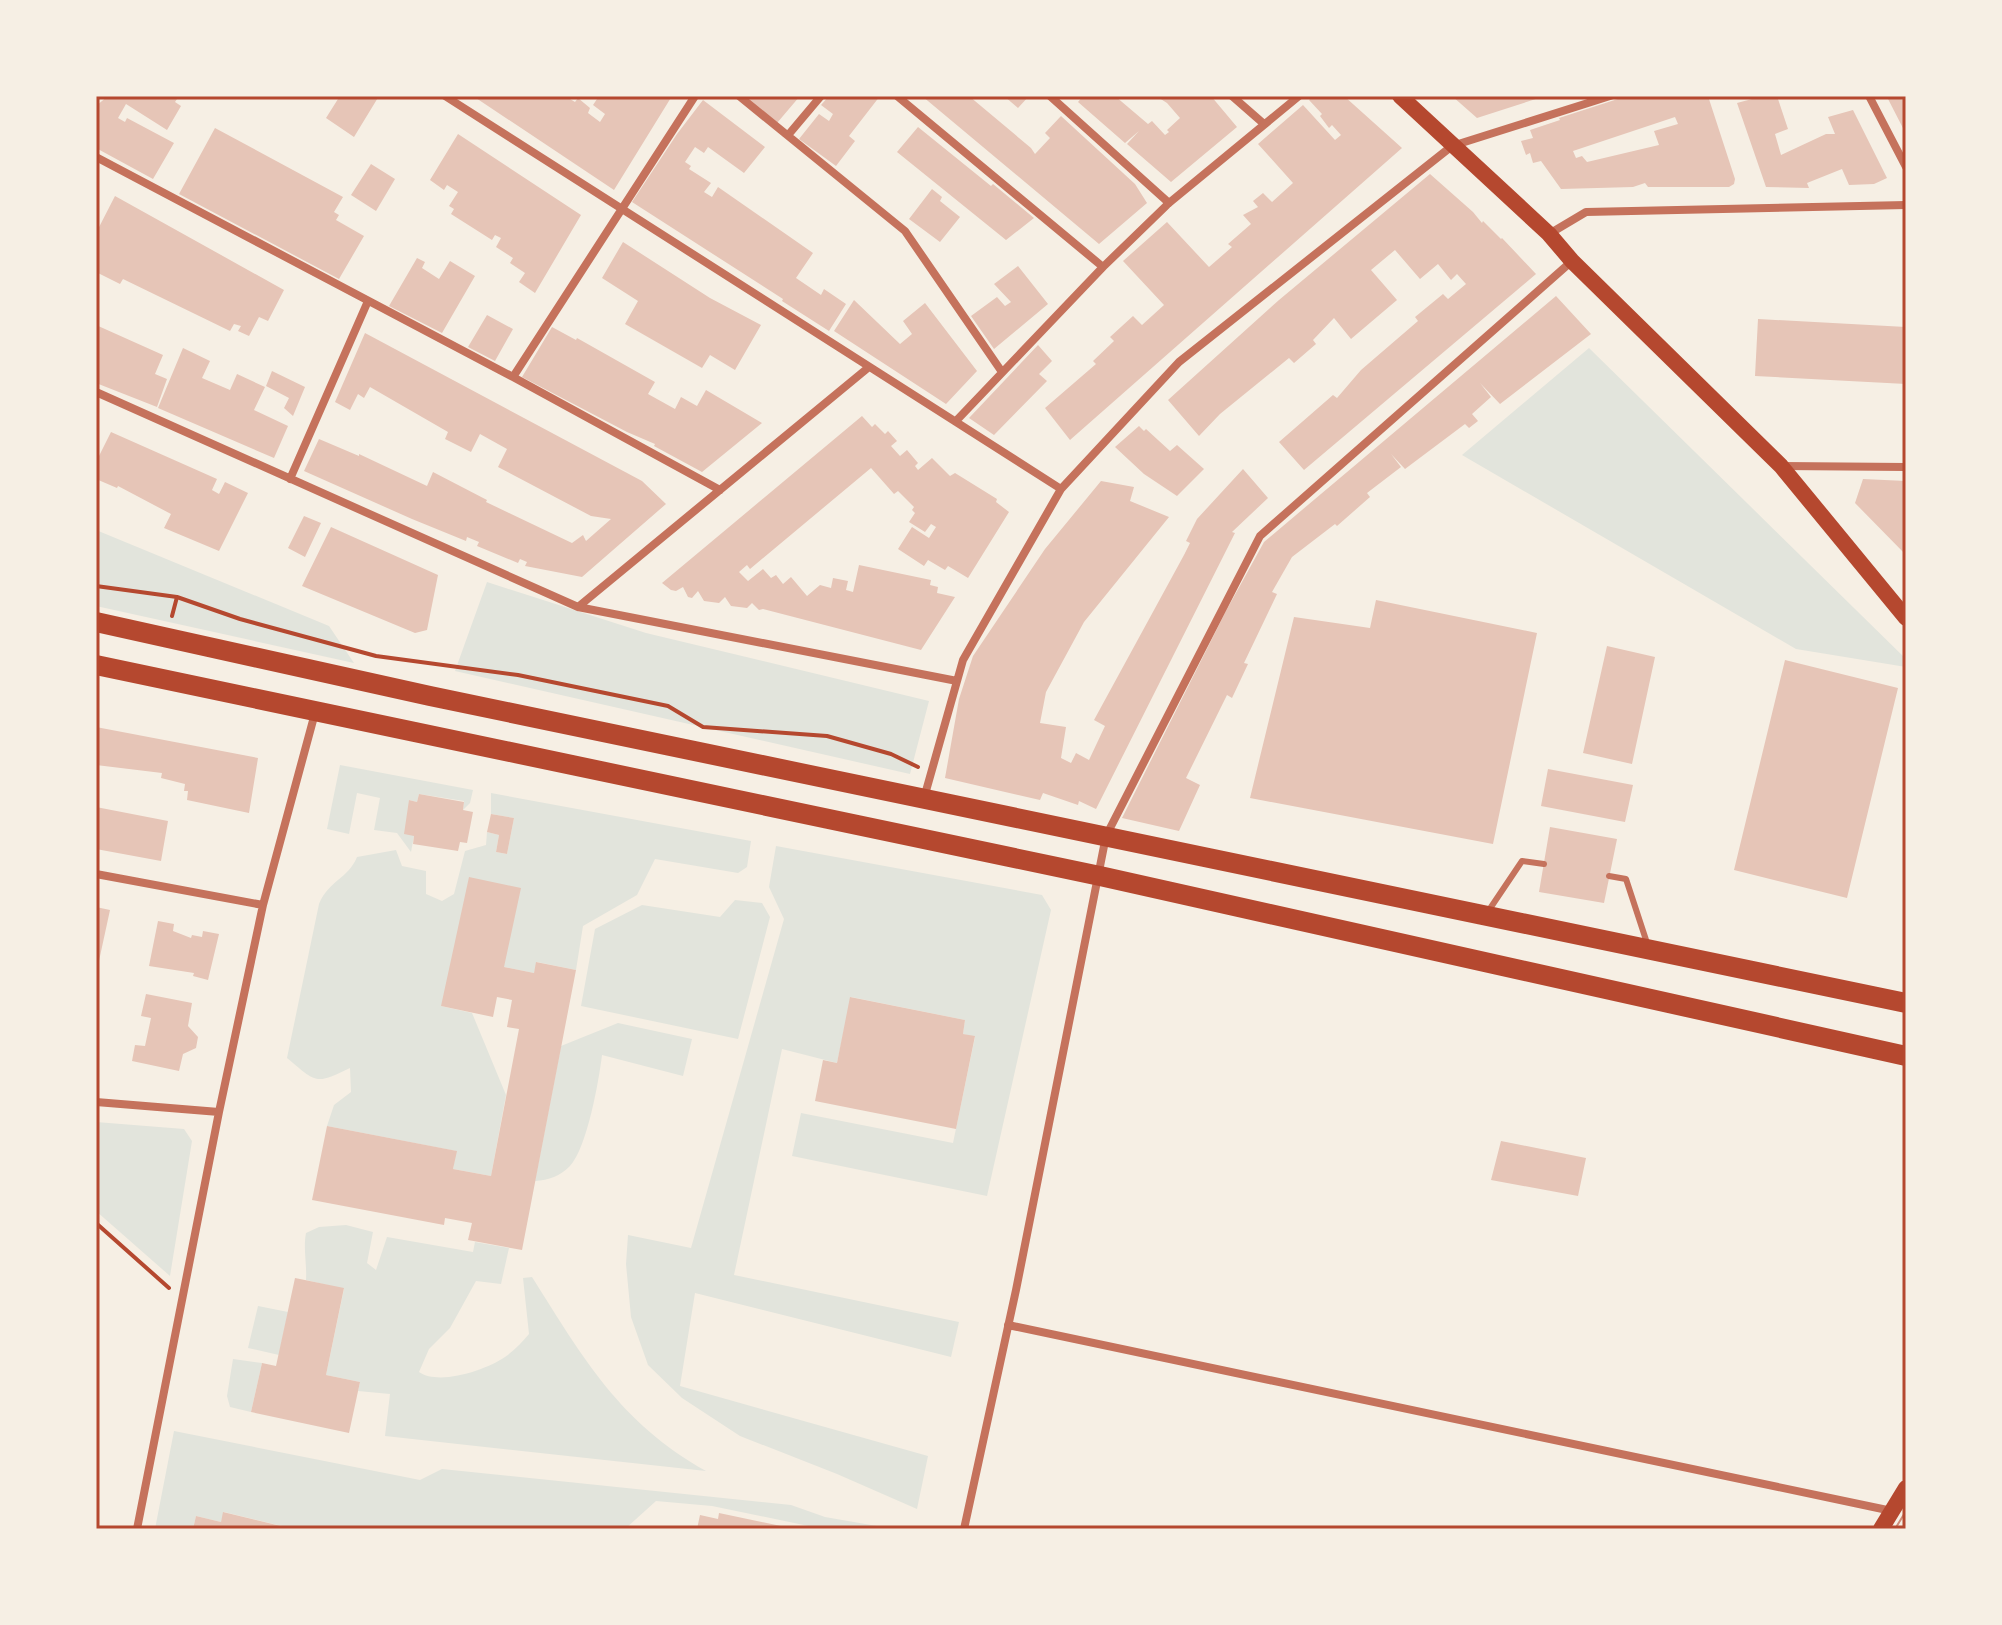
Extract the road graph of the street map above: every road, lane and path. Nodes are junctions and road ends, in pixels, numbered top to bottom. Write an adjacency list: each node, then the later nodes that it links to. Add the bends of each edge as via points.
1 (445, 96): 19 (street)
2 (695, 96): 19 (street)
3 (739, 96): 13 (street)
4 (821, 96): 13 (street)
5 (897, 96): 22 (street)
6 (1050, 96): 17 (street)
7 (1232, 96): 12 (street)
8 (1299, 96): 12 (street)
9 (1400, 96): 14 (main road)
10 (1610, 96): 14 (street)
11 (1869, 96): 16 (street)
12 (1264, 124): 17 (street)
13 (789, 134): 25 (street, via 905,231)
14 (1452, 146): 20 (main road); 32 (street, via 1179,362)
15 (96, 157): 23 (street)
16 (1906, 167)
17 (1169, 203): 22 (street)
18 (1906, 205): 20 (street, via 1586,212)
19 (621, 208): 24 (street); 26 (street)
20 (1549, 234): 21 (main road)
21 (1572, 261): 29 (main road); 45 (street, via 1260,536)
22 (1103, 267): 25 (street)
23 (368, 301): 26 (street); 31 (street)
24 (869, 367): 28 (street); 33 (street)
25 (1002, 372): 28 (street)
26 (513, 377): 33 (street)
27 (96, 392): 31 (street)
28 (956, 421): 32 (street)
29 (1781, 466): 30 (street); 37 (main road)
30 (1906, 467)
31 (290, 479): 36 (street)
32 (1061, 489): 41 (street, via 963,660)
33 (720, 490): 36 (street)
34 (96, 586): 35 (path)
35 (177, 597): 39 (path); 43 (path, via 376,656 518,675 668,706 703,727 827,736 891,754)
36 (578, 607): 41 (street)
37 (1906, 618)
38 (96, 622): 44 (main road)
39 (171, 622)
40 (96, 665): 42 (main road)
41 (957, 681): 43 (street)
42 (316, 710): 48 (main road); 50 (street)
43 (930, 774): 44 (street)
44 (924, 798): 45 (main road)
45 (1106, 836): 48 (street); 51 (main road)
46 (1544, 864): 51 (lane, via 1522,861)
47 (96, 874): 50 (street)
48 (1100, 876): 54 (main road); 59 (street)
49 (1609, 876): 52 (lane, via 1626,879)
50 (263, 905): 56 (street)
51 (1486, 915): 52 (main road)
52 (1649, 949): 53 (main road)
53 (1906, 1003)
54 (1906, 1056)
55 (96, 1102): 56 (street)
56 (219, 1112): 58 (street)
57 (96, 1223): 58 (path)
58 (182, 1299): 62 (street)
59 (1008, 1325): 61 (street); 63 (street)
60 (1906, 1488): 61 (main road)
61 (1892, 1511): 64 (main road)
62 (137, 1529)
63 (964, 1529)
64 (1881, 1529)

